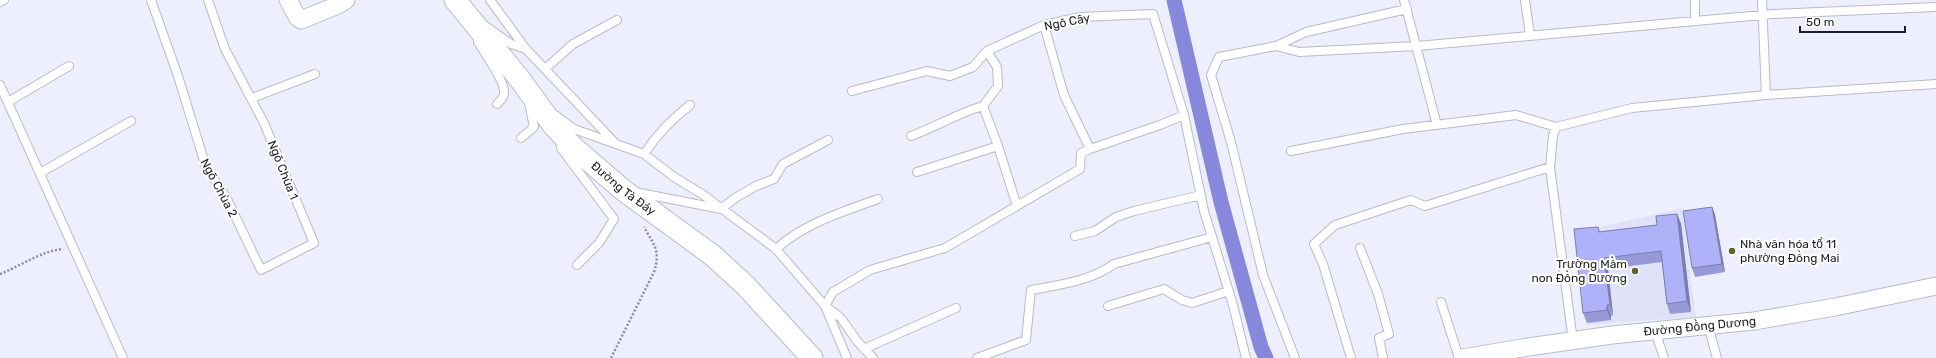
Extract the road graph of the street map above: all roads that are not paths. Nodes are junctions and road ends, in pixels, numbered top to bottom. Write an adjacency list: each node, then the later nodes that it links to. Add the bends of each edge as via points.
1 (4, 0): 11 (lane)
2 (151, 0): 60 (lane, Ngõ Chùa 2, via 206,167 226,197 261,270)
3 (208, 0): 32 (lane, Ngõ Chùa 1, via 225,49)
4 (288, 0): 5 (street, via 301,20)
5 (346, 0)
6 (490, 0): 22 (lane)
7 (1404, 0): 14 (lane)
8 (1525, 0): 19 (lane)
9 (1695, 0): 17 (lane)
10 (1762, 0): 15 (lane)
11 (0, 2)
12 (1936, 7): 15 (lane)
13 (461, 8): 22 (lane, via 511,44); 27 (street, Đường Tà Đáy); 34 (lane, via 501,81 505,92)
14 (1407, 9): 20 (lane, via 1306,32); 21 (lane)
15 (1763, 14): 17 (lane); 31 (lane)
16 (617, 20): 25 (lane, via 573,44)
17 (1695, 20): 19 (lane)
18 (1044, 25): 23 (lane, Ngõ Cây); 37 (lane, Ngõ Cây, via 1080,17 1153,14); 47 (lane, via 1064,95)
19 (1530, 35): 21 (lane)
20 (1276, 46): 21 (lane, via 1299,52); 80 (lane, via 1219,57 1212,75 1263,275)
21 (1417, 46): 40 (lane)
22 (526, 49): 25 (lane)
23 (987, 51): 30 (lane, via 973,67 950,76 927,71); 36 (lane, via 997,67 998,86)
24 (69, 66): 33 (lane)
25 (545, 69): 45 (lane)
26 (314, 74): 32 (lane)
27 (519, 78): 38 (street, Đường Tà Đáy); 43 (lane, via 535,123)
28 (1936, 84): 31 (lane)
29 (0, 85): 33 (lane)
30 (852, 91)
31 (1766, 95): 41 (lane, via 1632,108)
32 (252, 98): 60 (lane, Ngõ Chùa 1)
33 (8, 102): 52 (lane)
34 (498, 104)
35 (690, 105): 49 (lane, via 669,122)
36 (983, 106): 42 (lane); 46 (lane)
37 (1184, 115): 47 (lane); 54 (lane)
38 (548, 118): 45 (lane, via 555,115 574,129); 53 (street, Đường Tà Đáy, via 573,147); 63 (lane, via 561,148 614,218 599,243)
39 (131, 121): 52 (lane)
40 (1437, 125): 41 (lane, via 1516,115); 48 (lane, via 1403,129)
41 (1556, 126): 50 (lane)
42 (911, 136)
43 (521, 138)
44 (828, 140): 57 (lane, via 783,164 774,179 756,186)
45 (614, 143): 49 (lane)
46 (998, 146): 51 (lane); 56 (lane)
47 (1090, 148): 56 (lane, via 1081,153 1080,170)
48 (1291, 151)
49 (644, 154): 57 (lane)
50 (1550, 167): 72 (lane); 81 (lane, via 1425,206 1411,200 1335,225 1314,244)
51 (917, 172)
52 (40, 173): 74 (lane)
53 (623, 190): 57 (lane); 75 (street, Đường Tà Đáy, via 712,254 745,285)
54 (1201, 194): 58 (lane, via 1122,215 1095,231); 59 (lane)
55 (878, 199): 62 (lane, via 791,235)
56 (1017, 206): 67 (lane, via 945,248 870,270 833,292)
57 (721, 209): 62 (lane)
58 (1075, 236)
59 (1212, 237): 65 (lane); 78 (lane, via 1114,264 1102,272 1064,284 1031,290 1026,340)
60 (314, 243)
61 (1360, 248): 82 (lane, via 1378,294 1389,334 1379,338)
62 (776, 249): 67 (lane)
63 (577, 265)
64 (1936, 286): 70 (street, Đường Đồng Dương, via 1835,308)
65 (1229, 291): 68 (lane, via 1192,303 1164,289); 79 (lane)
66 (1440, 302): 83 (lane)
67 (825, 306): 73 (lane, via 841,318); 76 (lane)
68 (1108, 306)
69 (956, 308): 73 (lane)
70 (1708, 326): 71 (street, Đường Đồng Dương); 85 (lane)
71 (1655, 331): 72 (street, Đường Đồng Dương); 84 (lane)
72 (1573, 341): 83 (street, Đường Đồng Dương)
73 (864, 348): 77 (lane)
74 (123, 358)
75 (812, 358)
76 (847, 358)
77 (873, 358)
78 (977, 358)
79 (1246, 358)
80 (1295, 358)
81 (1351, 358)
82 (1383, 358)
83 (1461, 358)
84 (1664, 358)
85 (1717, 358)

